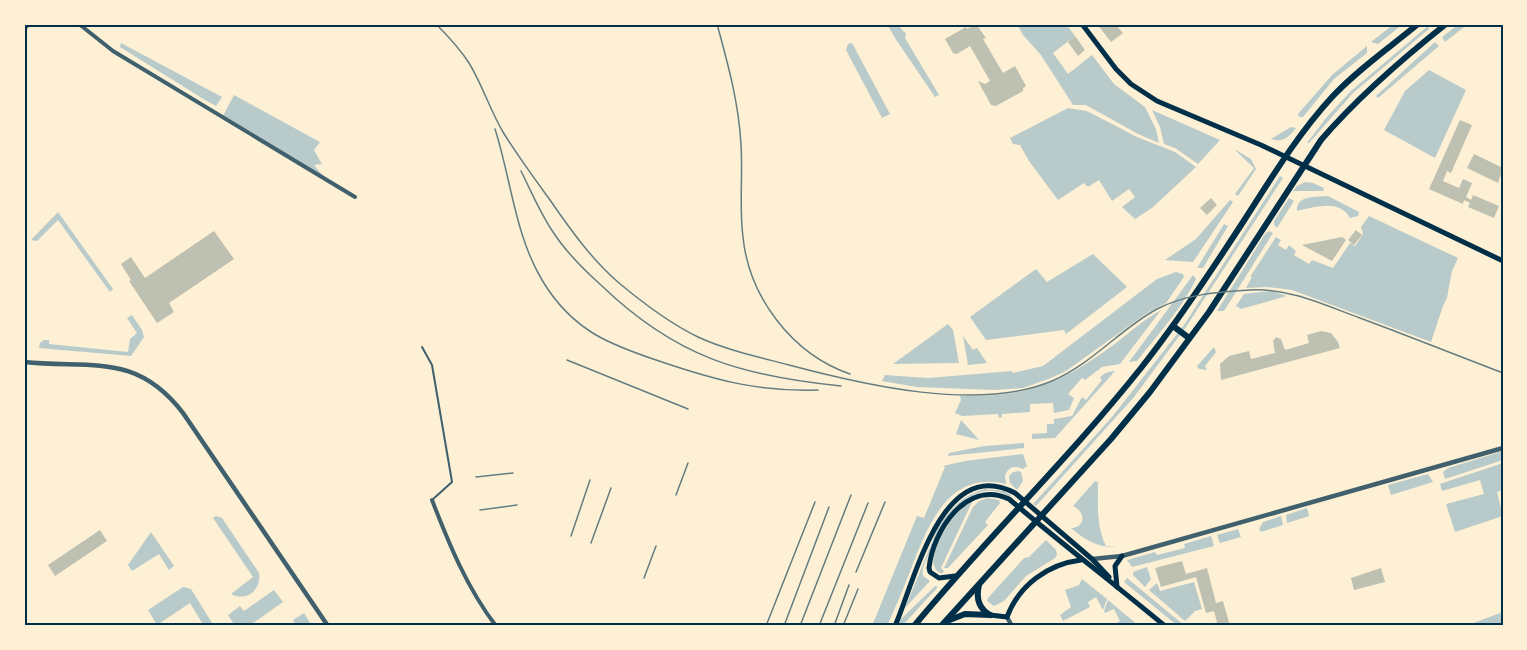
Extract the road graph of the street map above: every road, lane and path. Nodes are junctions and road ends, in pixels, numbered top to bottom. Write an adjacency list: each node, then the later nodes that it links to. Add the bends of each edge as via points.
1 (79, 24): 7 (street, via 113,51)
2 (1082, 24): 5 (main road, via 1116,69 1144,93)
3 (1418, 24): 5 (main road, via 1333,97)
4 (1446, 24): 6 (main road, via 1352,107)
5 (1285, 158): 6 (main road); 9 (main road)
6 (1303, 166): 8 (main road); 10 (main road)
7 (356, 197)
8 (1503, 261)
9 (1173, 326): 10 (main road); 21 (main road, via 1118,397)
10 (1189, 338): 22 (main road, via 1135,411)
11 (422, 346): 14 (lane, via 432,365 452,482)
12 (24, 362): 27 (street, via 125,369 160,387 183,413)
13 (1503, 447): 17 (street)
14 (432, 500): 28 (street, via 469,586)
15 (1079, 548): 18 (main road); 19 (main road); 29 (main road, via 1015,493 990,485 976,488 953,502 935,526)
16 (1068, 549): 19 (main road); 20 (main road); 21 (main road, via 1009,499 978,494 949,519 929,564 935,576)
17 (1122, 556): 18 (street); 23 (main road, via 1114,566)
18 (1092, 559): 19 (main road); 23 (main road)
19 (1081, 560): 20 (main road); 23 (main road)
20 (1067, 562): 25 (main road, via 1035,579)
21 (955, 576): 30 (main road)
22 (979, 584): 24 (main road, via 979,602); 26 (main road)
23 (1117, 587): 32 (main road)
24 (990, 615): 25 (main road); 26 (main road, via 965,614)
25 (1007, 616): 31 (street)
26 (943, 624)
27 (328, 626)
28 (496, 626)
29 (895, 626)
30 (914, 626)
31 (1012, 626)
32 (1165, 626)

